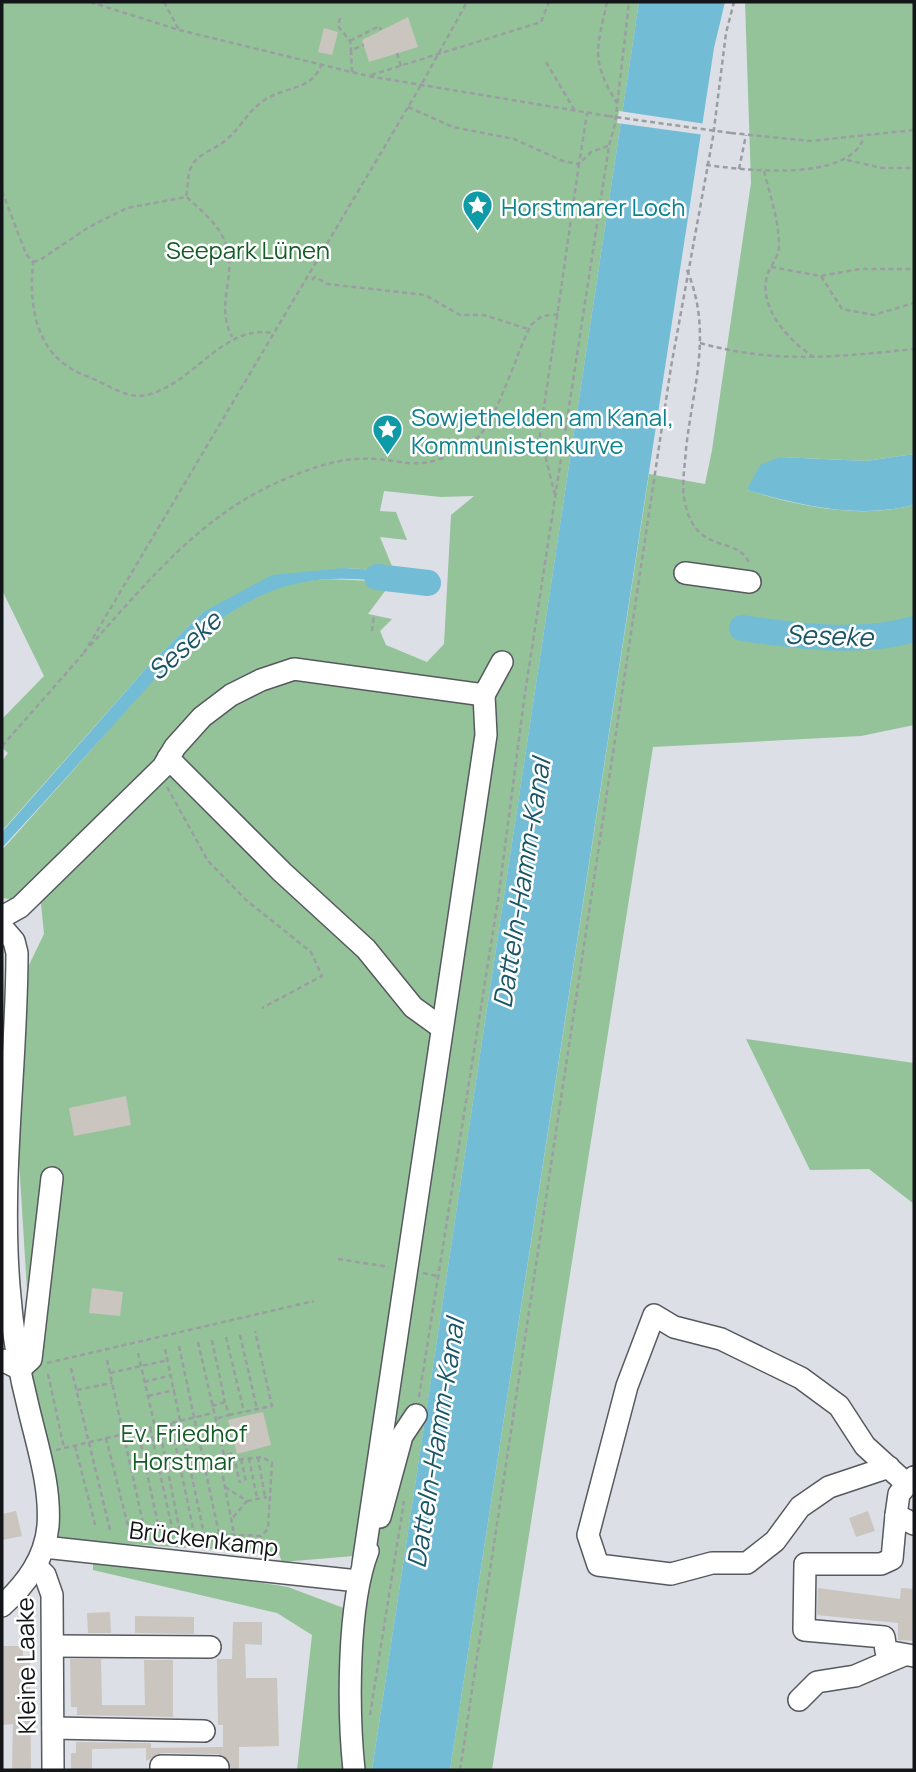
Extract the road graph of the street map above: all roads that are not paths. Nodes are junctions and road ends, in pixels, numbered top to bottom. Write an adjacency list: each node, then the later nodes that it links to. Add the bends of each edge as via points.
1 (685, 573): 2 (street)
2 (750, 582)
3 (511, 664): 4 (street)
4 (484, 695): 5 (street, via 294,669 231,695 202,717); 8 (street, via 486,735)
5 (163, 765): 6 (street, via 20,907); 8 (street, via 366,949 413,1007)
6 (2, 917)
7 (2, 927): 10 (street, via 17,953 7,1225)
8 (442, 1028): 16 (street)
9 (52, 1178): 10 (street, via 31,1359)
10 (11, 1365): 15 (street, via 48,1500)
11 (416, 1415): 16 (street, via 402,1436)
12 (889, 1467): 12 (street, via 865,1446 839,1406 801,1378 721,1339 674,1327 654,1315 627,1386 588,1535 598,1565 671,1574 712,1563 747,1563 775,1541 800,1507 829,1487); 13 (street)
13 (911, 1481): 14 (street, via 899,1494)
14 (905, 1520): 20 (street, via 892,1559 881,1564 805,1564 804,1630 884,1637 886,1651)
15 (40, 1556): 16 (street, Brückenkamp); 17 (street, via 26,1582); 18 (street, Kleine Laake, via 52,1595)
16 (360, 1572): 27 (street, via 349,1722)
17 (2, 1606)
18 (52, 1646): 19 (street); 22 (street, Kleine Laake)
19 (209, 1647)
20 (909, 1656): 21 (street, via 855,1676 817,1682)
21 (799, 1700)
22 (53, 1728): 23 (street); 24 (street, Kleine Laake)
23 (204, 1731)
24 (53, 1770)
25 (161, 1770): 26 (street, via 161,1766 172,1766)
26 (218, 1770)
27 (354, 1770)

